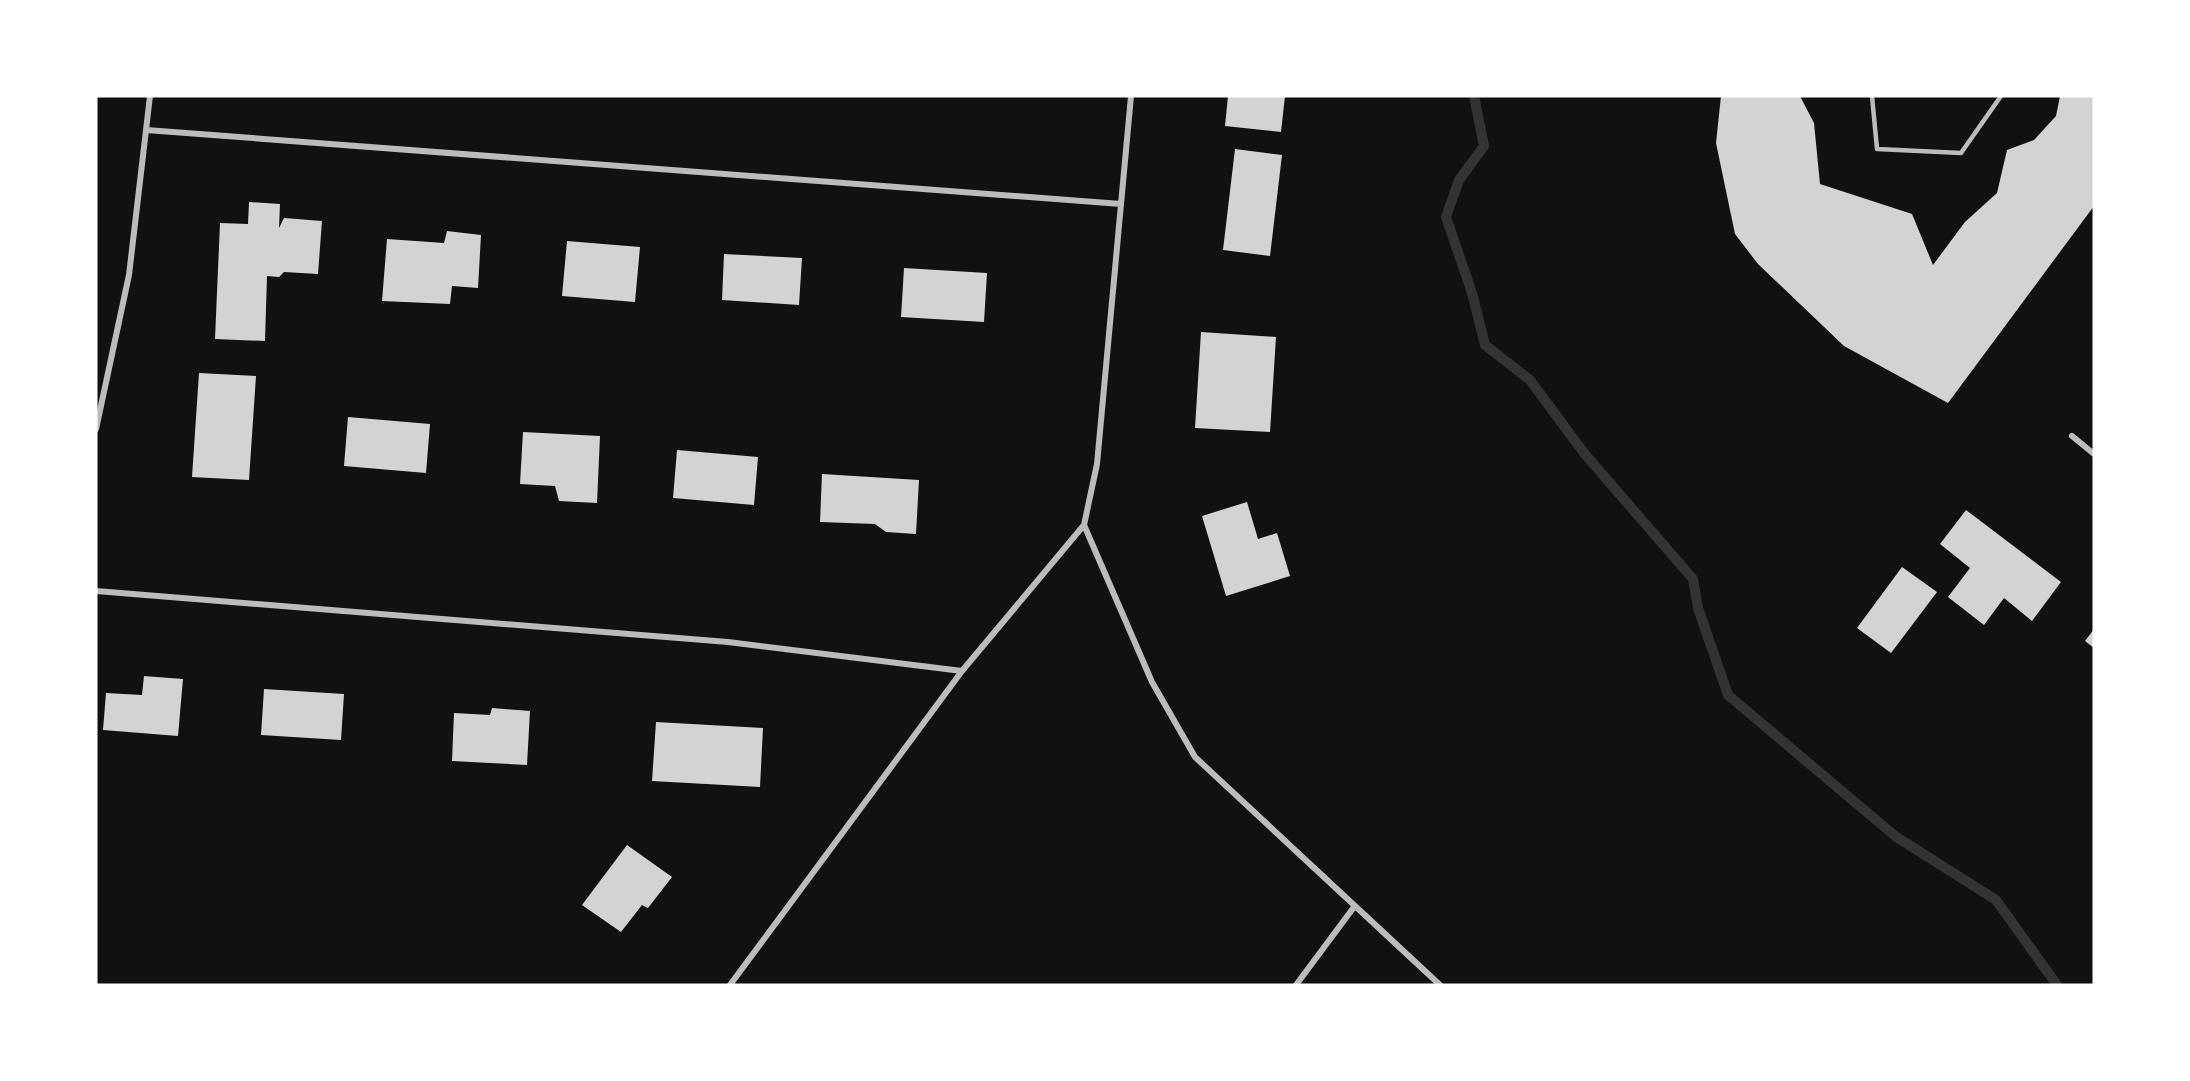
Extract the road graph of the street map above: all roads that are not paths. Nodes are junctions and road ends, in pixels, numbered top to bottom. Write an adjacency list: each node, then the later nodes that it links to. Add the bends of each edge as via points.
1 (150, 96): 5 (street)
2 (1131, 96): 6 (street)
3 (1872, 96): 4 (lane, via 1877,149 1961,153)
4 (2001, 96)
5 (146, 130): 6 (street); 7 (street, via 129,275)
6 (1121, 204): 10 (street, via 1097,464)
7 (96, 429)
8 (2072, 436): 9 (street)
9 (2094, 454)
10 (1084, 525): 12 (street); 13 (street, via 1152,681 1195,757)
11 (96, 591): 12 (street, via 728,642)
12 (962, 671): 14 (street)
13 (1354, 907): 15 (street); 16 (street)
14 (730, 985)
15 (1296, 985)
16 (1440, 985)

